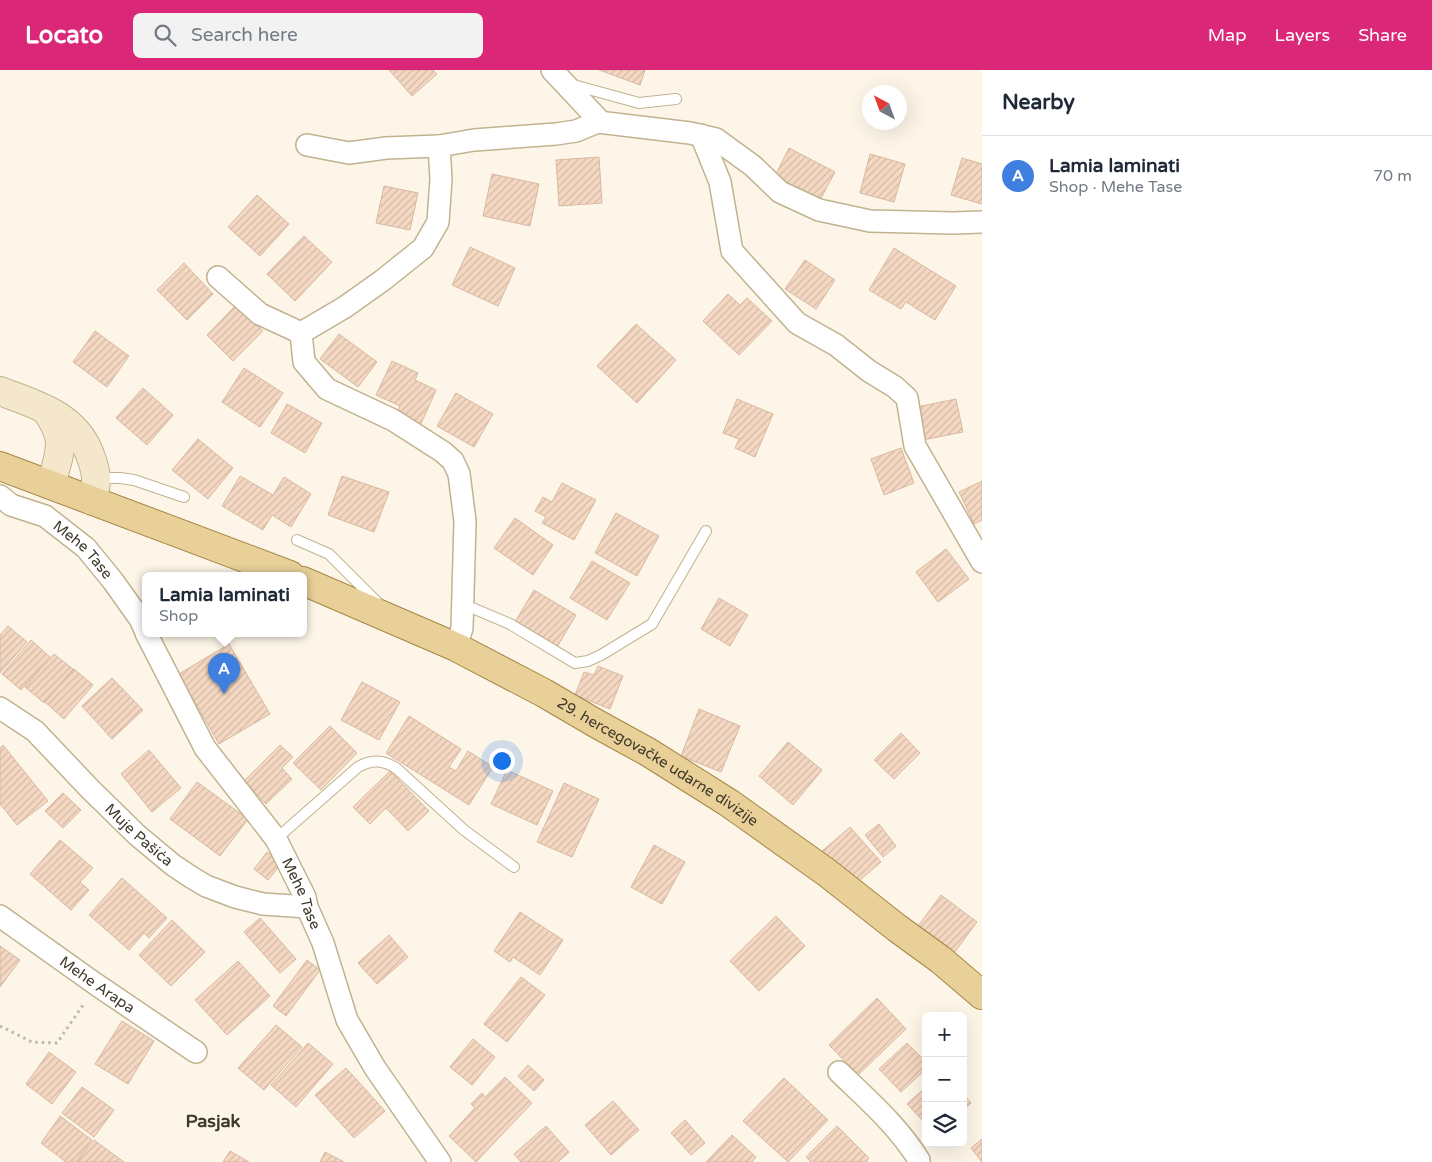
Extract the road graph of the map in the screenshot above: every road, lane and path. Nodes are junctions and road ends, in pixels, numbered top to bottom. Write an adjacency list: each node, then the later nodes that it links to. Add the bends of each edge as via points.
1 (557, 76): 2 (lane, via 591,90 639,103); 3 (street)
2 (676, 99)
3 (598, 122): 4 (street); 6 (street, via 576,131)
4 (701, 135): 7 (street, via 716,138 780,192 820,210 870,221); 19 (street, via 720,182 732,251 797,323 836,345 907,398 916,446)
5 (308, 145): 6 (street, via 349,153)
6 (439, 146): 9 (street, via 438,222 423,248 345,308)
7 (982, 222)
8 (218, 277): 9 (street, via 260,314)
9 (301, 333): 22 (street, via 304,362 327,389 393,420 453,461 459,474 465,520)
10 (0, 391): 11 (street)
11 (45, 409): 13 (street, via 60,435 60,450); 14 (street, via 72,426 86,446 93,462)
12 (0, 466): 13 (main road)
13 (50, 485): 14 (main road)
14 (95, 489): 16 (lane, via 120,478); 20 (main road)
15 (0, 496): 24 (street, Mehe Tase, via 11,506 44,516 86,548)
16 (184, 497)
17 (706, 531): 22 (lane, via 652,624 588,661 575,663 510,624)
18 (298, 540): 23 (lane, via 329,554)
19 (982, 562)
20 (283, 572)
21 (307, 583): 23 (main road, 29. hercegovačke udarne divizije)
22 (463, 604): 26 (street, via 462,628)
23 (393, 620): 26 (main road, 29. hercegovačke udarne divizije)
24 (142, 623)
25 (149, 637): 28 (street, Mehe Tase, via 205,748)
26 (456, 647): 33 (main road, 29. hercegovačke udarne divizije, via 648,752 729,803 826,872)
27 (0, 708): 30 (street, Muje Pašića, via 35,731 137,835 185,873 206,886 236,897 263,904)
28 (276, 839): 29 (lane, via 358,767 382,761 396,768 464,830); 30 (street, Mehe Tase)
29 (514, 867)
30 (307, 907): 37 (street, Mehe Tase, via 323,943 347,1020 375,1068)
31 (0, 916): 32 (street, Mehe Arapa)
32 (97, 985): 34 (path, via 57,1043 32,1042); 35 (street, Mehe Arapa)
33 (982, 995)
34 (0, 1026)
35 (196, 1052)
36 (840, 1072): 38 (street, via 892,1123)
37 (440, 1162)
38 (918, 1162)

